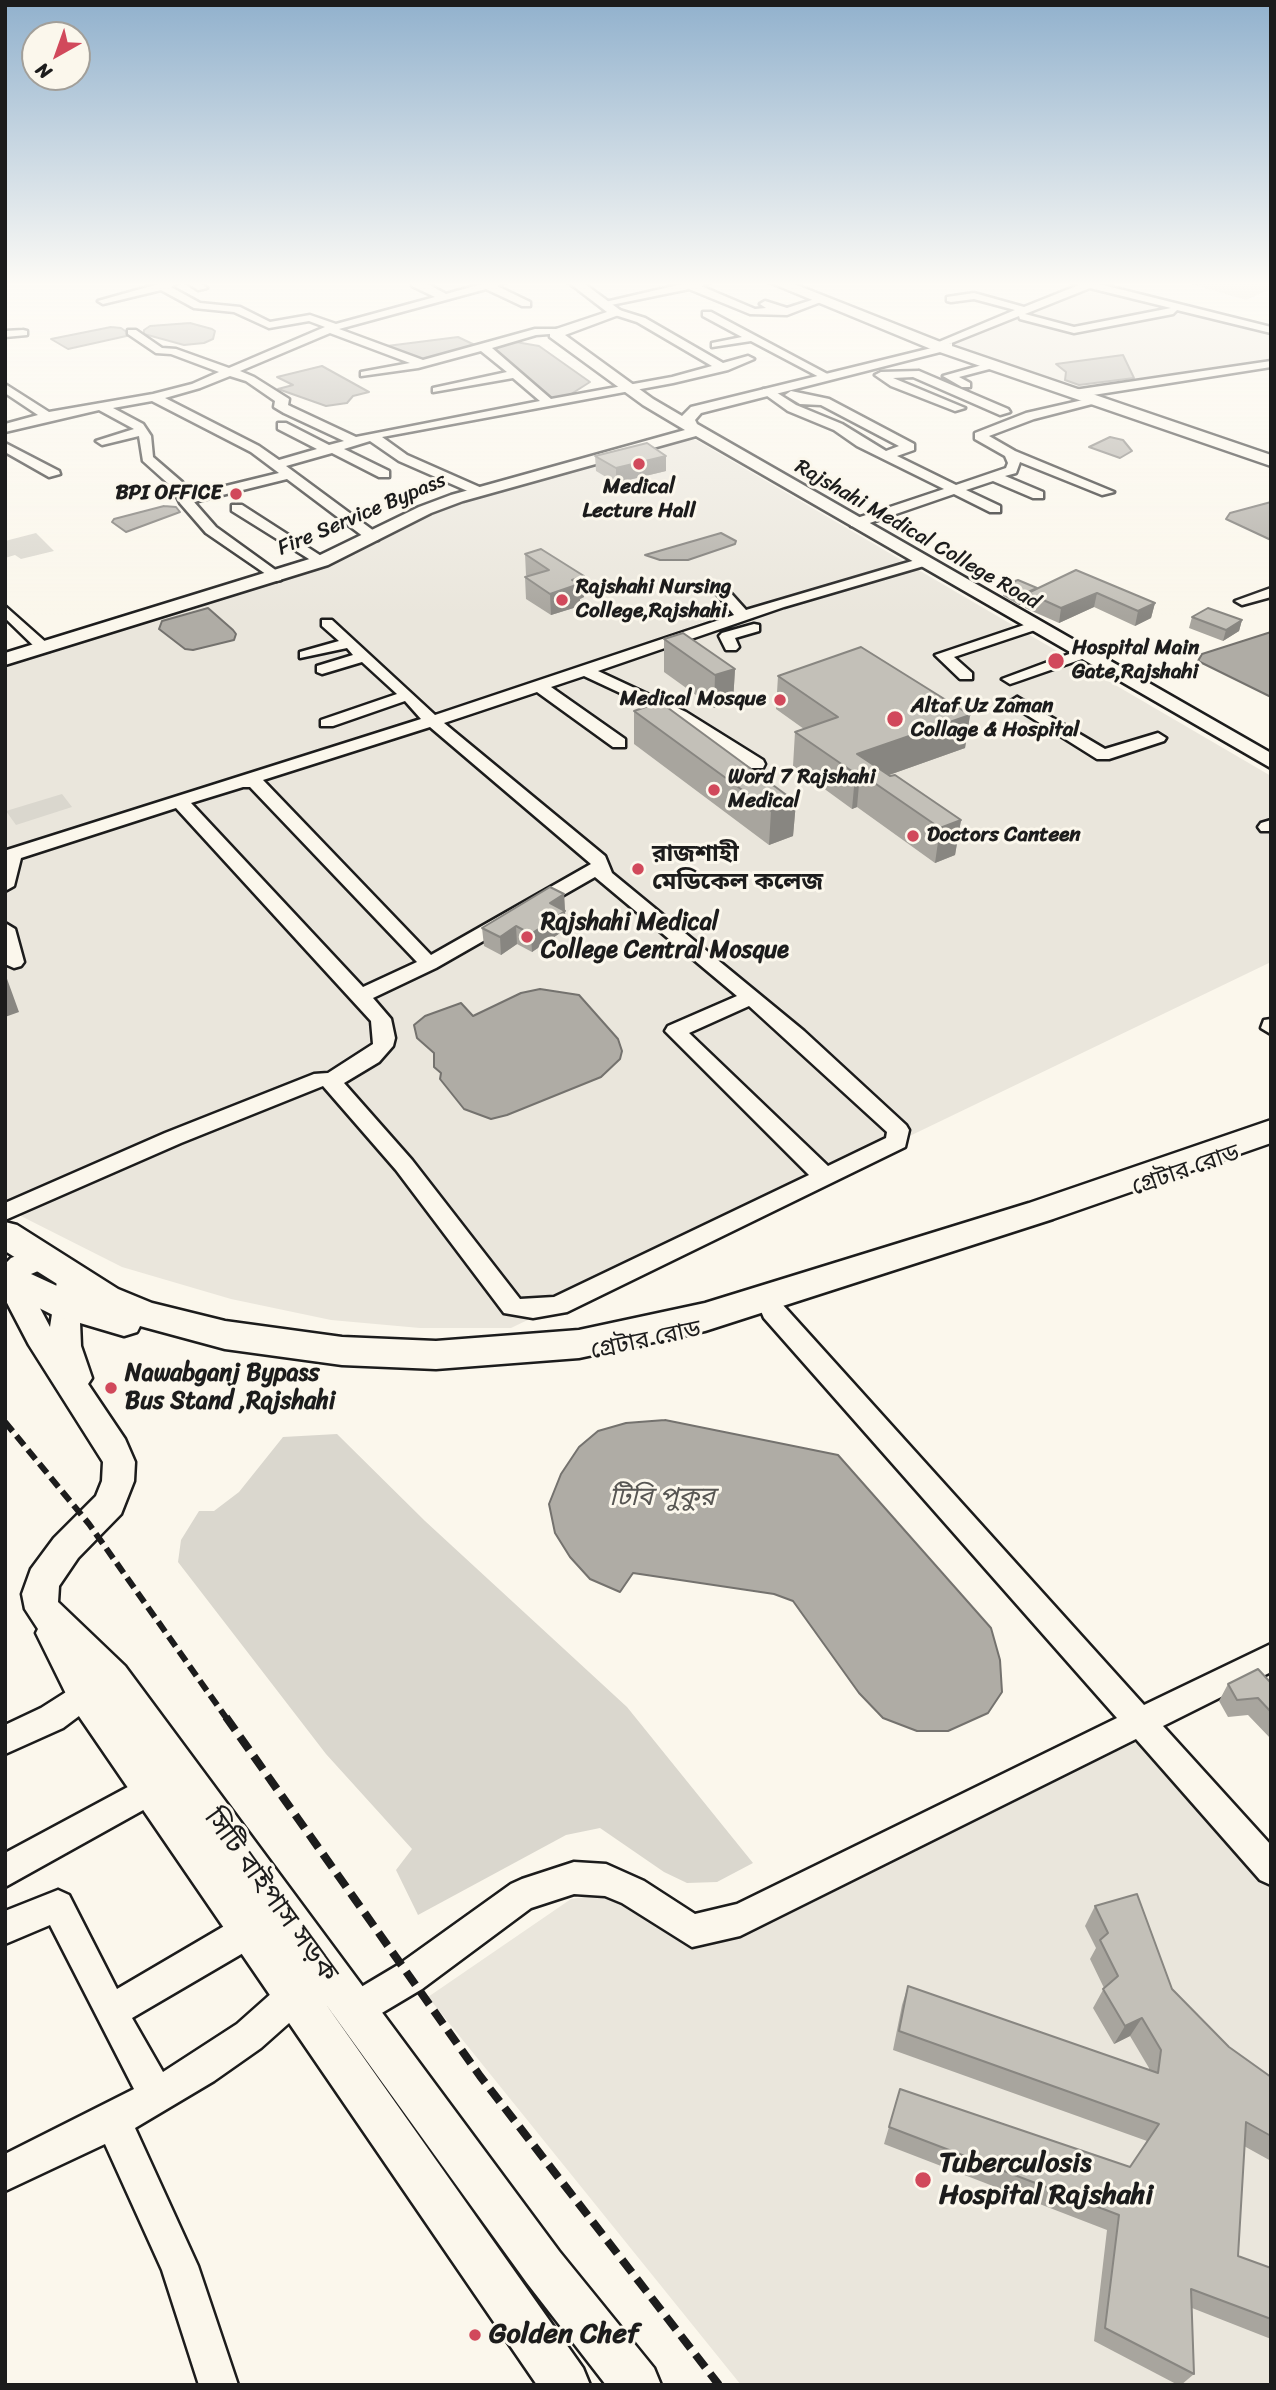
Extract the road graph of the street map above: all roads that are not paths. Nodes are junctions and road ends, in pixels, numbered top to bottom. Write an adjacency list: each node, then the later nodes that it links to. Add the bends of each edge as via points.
1 (20, 394): 24 (street)
2 (112, 394): 20 (street)
3 (165, 394): 18 (street)
4 (271, 394): 31 (street, via 285,402 278,404 288,410)
5 (538, 394): 19 (street)
6 (592, 394): 19 (street)
7 (636, 394): 25 (main road)
8 (761, 394): 25 (main road, Fire Service Bypass)
9 (771, 394): 36 (street)
10 (920, 394): 22 (street)
11 (960, 394): 16 (street)
12 (969, 394): 16 (street)
13 (1077, 394): 17 (highway)
14 (1077, 394): 17 (highway)
15 (1098, 394): 17 (street)
16 (963, 395): 23 (street, via 989,406 1011,405)
17 (1084, 396): 23 (street); 37 (highway); 38 (highway)
18 (154, 397): 20 (street); 40 (street, via 254,449)
19 (548, 402): 30 (street)
20 (122, 403): 21 (street)
21 (102, 407): 24 (street); 29 (street, via 133,421)
22 (959, 408)
23 (1040, 414): 35 (street, via 979,436)
24 (56, 419): 27 (street)
25 (692, 424): 44 (main road, Fire Service Bypass); 51 (main road, Rajshahi Medical College Road); 54 (main road, Rajshahi Medical College Road)
26 (282, 426): 34 (street)
27 (5, 428)
28 (875, 430): 28 (street, via 865,432 791,395 825,402); 36 (street, via 910,447)
29 (142, 431): 32 (street); 48 (street, via 147,458 177,485)
30 (372, 436): 31 (street); 44 (street, via 403,458)
31 (354, 441): 34 (street)
32 (102, 442)
33 (5, 447): 41 (street)
34 (330, 449): 40 (street); 42 (street)
35 (1011, 454): 43 (street, via 1011,470); 45 (street)
36 (886, 455): 47 (street)
37 (1271, 455)
38 (1271, 461)
39 (457, 467): 44 (street)
40 (282, 470): 48 (street); 52 (street)
41 (54, 474)
42 (384, 474)
43 (995, 477): 46 (street); 47 (street)
44 (486, 489): 52 (main road, Fire Service Bypass, via 425,510)
45 (1107, 492)
46 (1038, 495)
47 (958, 498): 50 (street); 51 (street)
48 (185, 500): 55 (street, via 211,530)
49 (237, 508): 53 (street)
50 (995, 509)
51 (856, 523): 82 (main road, Rajshahi Medical College Road)
52 (373, 537): 53 (main road, Fire Service Bypass)
53 (321, 561): 55 (main road, Fire Service Bypass)
54 (919, 563): 59 (street); 63 (main road, Rajshahi Medical College Road)
55 (275, 577): 65 (main road, Fire Service Bypass)
56 (723, 593): 61 (street)
57 (1271, 593): 58 (street)
58 (1242, 601)
59 (779, 604): 61 (street); 64 (street, via 788,613 748,632 727,636)
60 (5, 610): 65 (street)
61 (744, 617): 71 (street)
62 (327, 623): 66 (street)
63 (1030, 627): 68 (main road, Rajshahi Medical College Road); 72 (street, via 943,655)
64 (731, 646)
65 (44, 648): 69 (main road, Fire Service Bypass)
66 (357, 649): 67 (street); 70 (street); 75 (street)
67 (305, 655)
68 (1080, 655): 73 (street); 82 (main road, Rajshahi Medical College Road)
69 (5, 659)
70 (322, 669)
71 (585, 671): 74 (street); 81 (street, via 680,715)
72 (966, 676)
73 (1010, 679)
74 (539, 687): 77 (street); 80 (street)
75 (408, 695): 77 (street); 78 (street)
76 (1017, 702): 79 (street, via 1103,755)
77 (432, 720): 83 (street); 86 (street, via 599,860)
78 (327, 723)
79 (1157, 738)
80 (619, 743)
81 (757, 764)
82 (1271, 764)
83 (245, 782): 84 (street); 90 (street, via 255,782)
84 (180, 801): 85 (street); 91 (street)
85 (9, 856): 87 (street)
86 (600, 866): 90 (street); 92 (street, via 603,876)
87 (5, 886)
88 (5, 929): 89 (street)
89 (14, 962)
90 (429, 964): 91 (street)
91 (360, 996): 93 (street, via 381,1019 383,1046)
92 (750, 998): 97 (street, via 898,1130 897,1142); 97 (street, via 675,1031)
93 (331, 1081): 97 (street, via 404,1165 513,1307 558,1306); 98 (street, via 321,1079 173,1138)
94 (1271, 1131): 96 (highway, গ্রেটার রোড)
95 (1271, 1141): 96 (highway, গ্রেটার রোড)
96 (1202, 1160): 101 (highway, গ্রেটার রোড)
97 (825, 1177)
98 (5, 1212)
99 (5, 1234): 100 (highway, গ্রেটার রোড)
100 (40, 1258): 102 (main road); 103 (highway, গ্রেটার রোড)
101 (875, 1271): 103 (highway, গ্রেটার রোড, via 705,1317 579,1344 436,1355 342,1351 225,1335 144,1314 106,1298); 104 (highway, গ্রেটার রোড)
102 (7, 1276): 103 (highway, গ্রেটার রোড); 105 (main road)
103 (69, 1292): 104 (highway, গ্রেটার রোড, via 239,1352 348,1364 451,1367 593,1354); 105 (main road, via 66,1346)
104 (773, 1311): 109 (street)
105 (84, 1404): 106 (main road, via 114,1448 118,1481 109,1504 66,1548 43,1580 39,1594)
106 (42, 1609): 108 (main road); 116 (main road, সিটি বাইপাস সড়ক, via 112,1678)
107 (1271, 1657): 109 (street)
108 (85, 1694): 110 (street, via 52,1718); 111 (main road)
109 (1140, 1723): 112 (street); 117 (street, via 740,1920 692,1931 606,1880 574,1878 522,1895 410,1977)
110 (5, 1740)
111 (152, 1789): 113 (street); 115 (main road)
112 (1266, 1856)
113 (5, 1871)
114 (5, 1927): 118 (street, via 58,1906)
115 (250, 1930): 116 (main road); 118 (street)
116 (310, 1983): 117 (main road, সিটি বাইপাস সড়ক); 119 (street, via 249,2036); 123 (main road)
117 (353, 2011): 124 (main road, সিটি বাইপাস সড়ক)
118 (110, 2012): 119 (street)
119 (157, 2096): 120 (street)
120 (113, 2121): 121 (street); 122 (street, via 178,2266)
121 (5, 2173)
122 (219, 2385)
123 (566, 2385)
124 (636, 2385)

